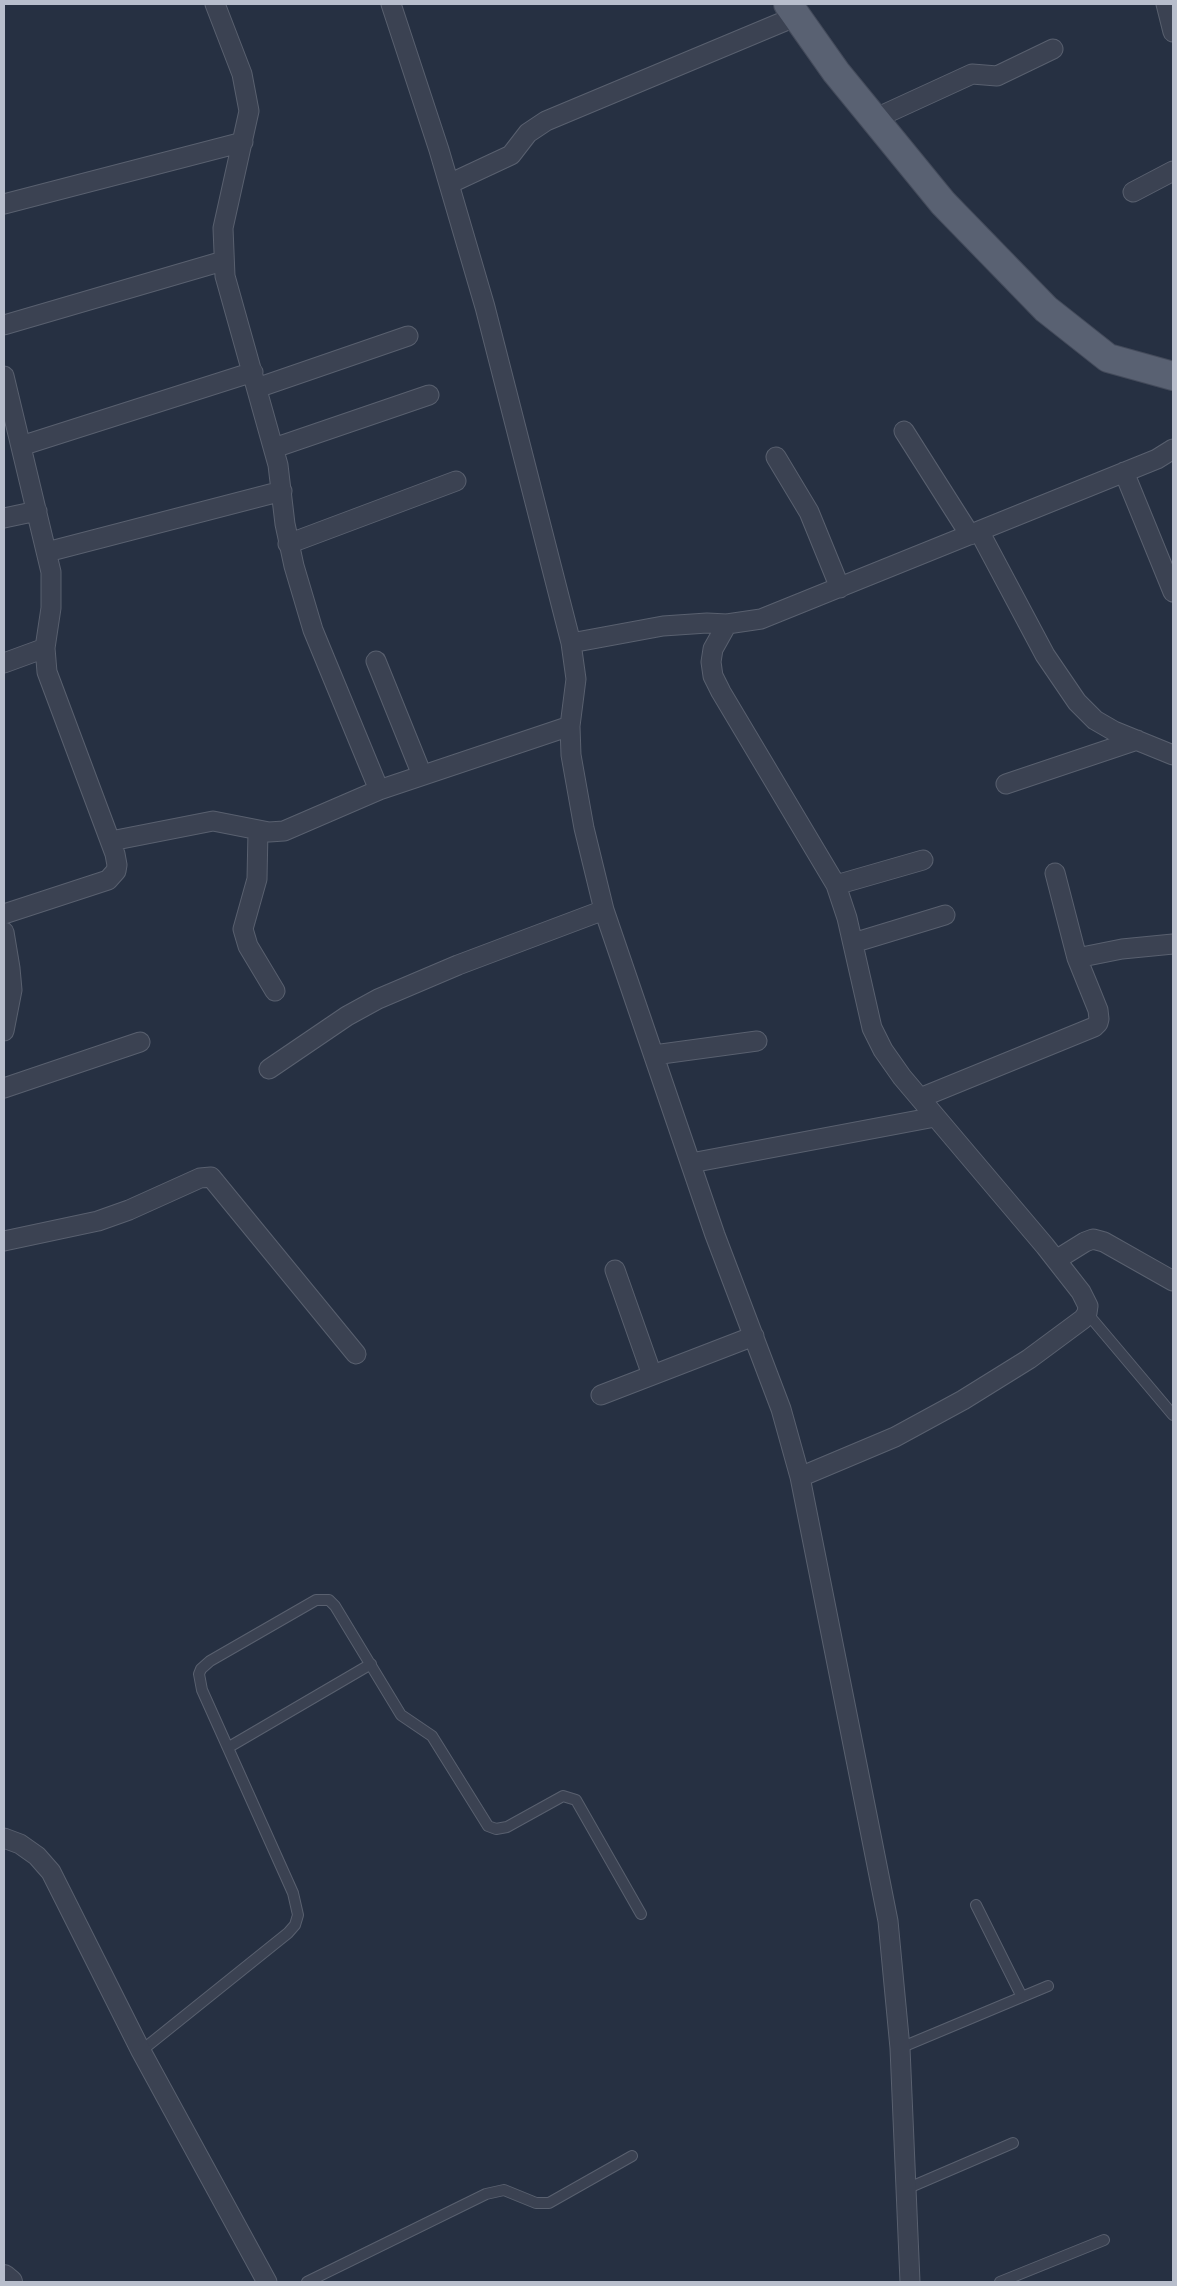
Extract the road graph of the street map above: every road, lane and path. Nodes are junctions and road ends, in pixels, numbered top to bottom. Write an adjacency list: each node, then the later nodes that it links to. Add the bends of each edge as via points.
1 (216, 4): 8 (street, via 242,74 247,97 249,111)
2 (391, 4): 10 (street)
3 (1166, 4): 5 (street)
4 (792, 10): 7 (main road); 10 (street, via 546,121 528,133 510,155)
5 (1173, 32)
6 (1053, 49): 7 (street, via 998,76 972,74)
7 (874, 119): 17 (main road, via 943,203 1046,309 1108,358)
8 (242, 142): 12 (street); 13 (street, via 223,228)
9 (1173, 171): 11 (street)
10 (449, 184): 36 (street, via 485,307)
11 (1133, 192)
12 (4, 204)
13 (223, 261): 14 (street); 18 (street)
14 (4, 325)
15 (408, 336): 18 (street)
16 (4, 376): 21 (street)
17 (1173, 376)
18 (255, 380): 21 (street); 22 (street)
19 (429, 396): 22 (street)
20 (904, 430): 30 (street)
21 (21, 446): 28 (street)
22 (274, 448): 27 (street)
23 (1173, 449): 25 (street)
24 (776, 457): 33 (street, via 809,512)
25 (1124, 472): 30 (street); 34 (street)
26 (456, 481): 31 (street)
27 (282, 490): 31 (street); 32 (street)
28 (37, 511): 29 (street); 32 (street)
29 (4, 518)
30 (974, 533): 33 (street); 41 (street, via 1044,655 1077,702 1095,720)
31 (288, 544): 45 (street, via 313,630)
32 (47, 552): 37 (street, via 52,588)
33 (840, 588): 35 (street, via 760,619)
34 (1173, 592)
35 (727, 624): 36 (street, via 663,626); 50 (street, via 713,649 713,676)
36 (571, 643): 40 (street, via 576,679)
37 (45, 648): 39 (street); 47 (street, via 47,672)
38 (376, 661): 43 (street)
39 (4, 663)
40 (570, 726): 43 (street); 51 (street, via 574,781)
41 (1137, 740): 42 (street); 44 (street)
42 (1171, 750)
43 (422, 776): 45 (street)
44 (1006, 784)
45 (380, 790): 46 (street, via 284,831)
46 (258, 831): 47 (street, via 213,821); 58 (street, via 256,885 242,929 248,946)
47 (111, 841): 52 (street, via 117,865 108,880)
48 (922, 860): 50 (street)
49 (1056, 873): 57 (street)
50 (836, 885): 55 (street)
51 (604, 910): 62 (street); 63 (street, via 378,999)
52 (4, 914)
53 (945, 915): 55 (street)
54 (4, 932): 59 (street, via 12,990)
55 (853, 943): 65 (street, via 872,1028 902,1077)
56 (1173, 944): 57 (street)
57 (1077, 958): 65 (street, via 1098,1010 1099,1019 1094,1027)
58 (275, 991)
59 (4, 1031)
60 (757, 1041): 62 (street)
61 (140, 1042): 64 (street)
62 (654, 1055): 67 (street)
63 (269, 1069)
64 (4, 1088)
65 (920, 1098): 66 (street)
66 (935, 1117): 67 (street); 69 (street)
67 (691, 1163): 73 (street)
68 (4, 1241): 74 (street, via 98,1221 200,1178 211,1177)
69 (1056, 1260): 71 (street, via 1093,1239); 72 (street, via 1086,1300)
70 (615, 1270): 75 (street)
71 (1173, 1281)
72 (1088, 1313): 77 (lane); 78 (street, via 1029,1359 933,1418)
73 (754, 1336): 75 (street); 78 (street, via 782,1409)
74 (356, 1354)
75 (652, 1375): 76 (street)
76 (601, 1394)
77 (1173, 1415)
78 (800, 1477): 86 (street, via 888,1921)
79 (371, 1664): 80 (lane); 80 (lane, via 329,1600 309,1603 201,1669 202,1690); 83 (lane, via 401,1715 432,1736 488,1826 496,1829 507,1827 563,1796 576,1800)
80 (229, 1747): 87 (lane, via 293,1894 298,1915 288,1934)
81 (4, 1838): 87 (street, via 37,1856 51,1872)
82 (976, 1905): 85 (lane)
83 (641, 1914)
84 (1048, 1986): 85 (lane)
85 (1022, 1997): 86 (lane)
86 (900, 2048): 90 (street)
87 (141, 2051): 94 (street)
88 (1013, 2143): 90 (lane)
89 (632, 2156): 95 (lane, via 549,2203 536,2203 504,2190 486,2194)
90 (906, 2189): 96 (street)
91 (1104, 2240): 97 (lane)
92 (4, 2277): 93 (street)
93 (10, 2282)
94 (267, 2282)
95 (307, 2282)
96 (910, 2282)
97 (1000, 2282)

